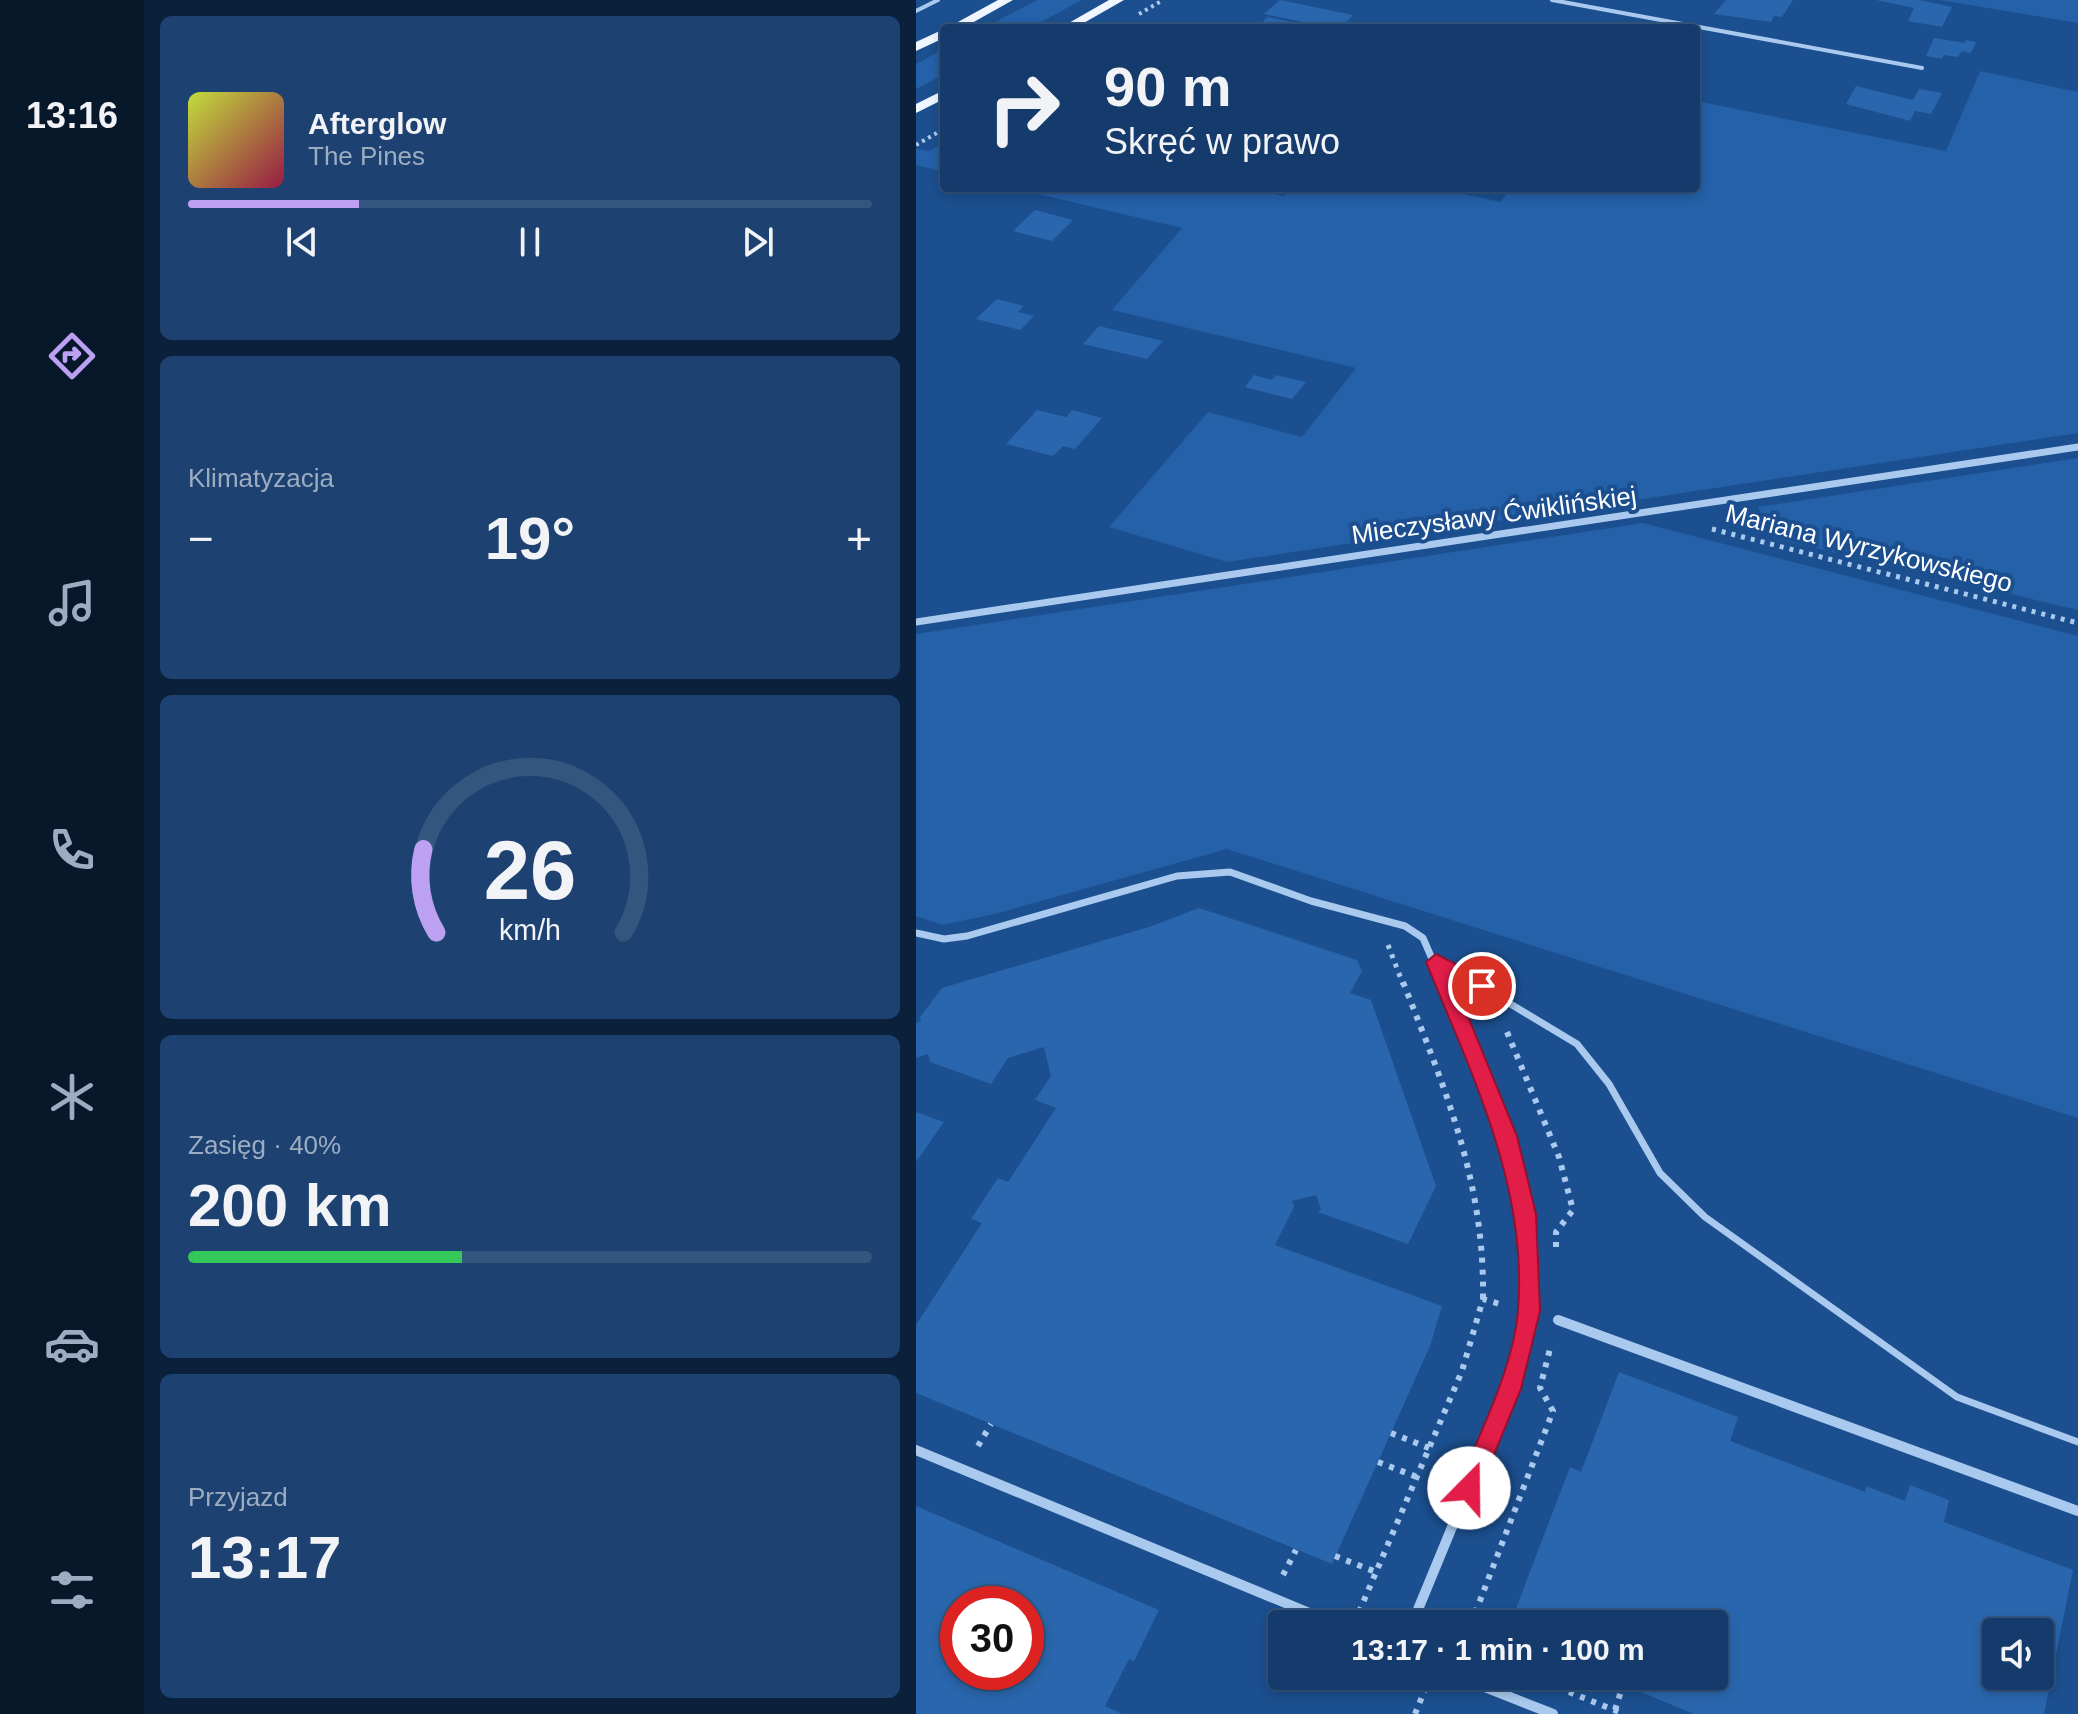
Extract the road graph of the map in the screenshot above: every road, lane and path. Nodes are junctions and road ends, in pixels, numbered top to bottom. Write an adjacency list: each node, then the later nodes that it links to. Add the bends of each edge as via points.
1 (938, 0): 5 (lane)
2 (1007, 0): 6 (main road)
3 (1118, 0): 7 (main road)
4 (1552, 0): 8 (lane)
5 (916, 11)
6 (961, 24)
7 (1073, 24)
8 (1683, 24)
9 (1700, 27): 12 (lane)
10 (940, 35): 11 (main road)
11 (916, 47)
12 (1922, 68)
13 (940, 96): 14 (main road)
14 (916, 109)
15 (940, 131): 16 (path)
16 (916, 145)
17 (2078, 447): 19 (street, Mieczysławy Ćwiklińskiej)
18 (1711, 529): 20 (path, Mariana Wyrzykowskiego)
19 (916, 622)
20 (2078, 623)
21 (916, 933): 23 (street, via 944,939 967,936 1177,876 1230,872 1405,926 1423,938)
22 (1385, 939): 24 (path, via 1470,1161 1483,1218)
23 (1436, 962): 29 (lane, via 1577,1044 1609,1084 1660,1173 1705,1217 1957,1397); 42 (street, via 1507,1136 1525,1214 1529,1311 1509,1389)
24 (1483, 1299): 25 (path); 31 (path, via 1462,1371)
25 (1504, 1305)
26 (1558, 1320): 35 (street)
27 (991, 1424): 30 (path)
28 (1391, 1433): 31 (path)
29 (2078, 1442)
30 (978, 1446)
31 (1429, 1448): 34 (path)
32 (916, 1450): 40 (street)
33 (1378, 1462): 34 (path)
34 (1417, 1477): 38 (path)
35 (2078, 1511)
36 (1296, 1550): 39 (path)
37 (1335, 1556): 38 (path)
38 (1376, 1572): 41 (path)
39 (1283, 1576)
40 (1302, 1610)
41 (1359, 1610)
42 (1418, 1610)
43 (1424, 1690): 48 (path)
44 (1492, 1690): 49 (street)
45 (1565, 1690): 47 (path)
46 (1621, 1690): 47 (path)
47 (1615, 1710): 50 (path)
48 (1415, 1714)
49 (1553, 1714)
50 (1624, 1714)

